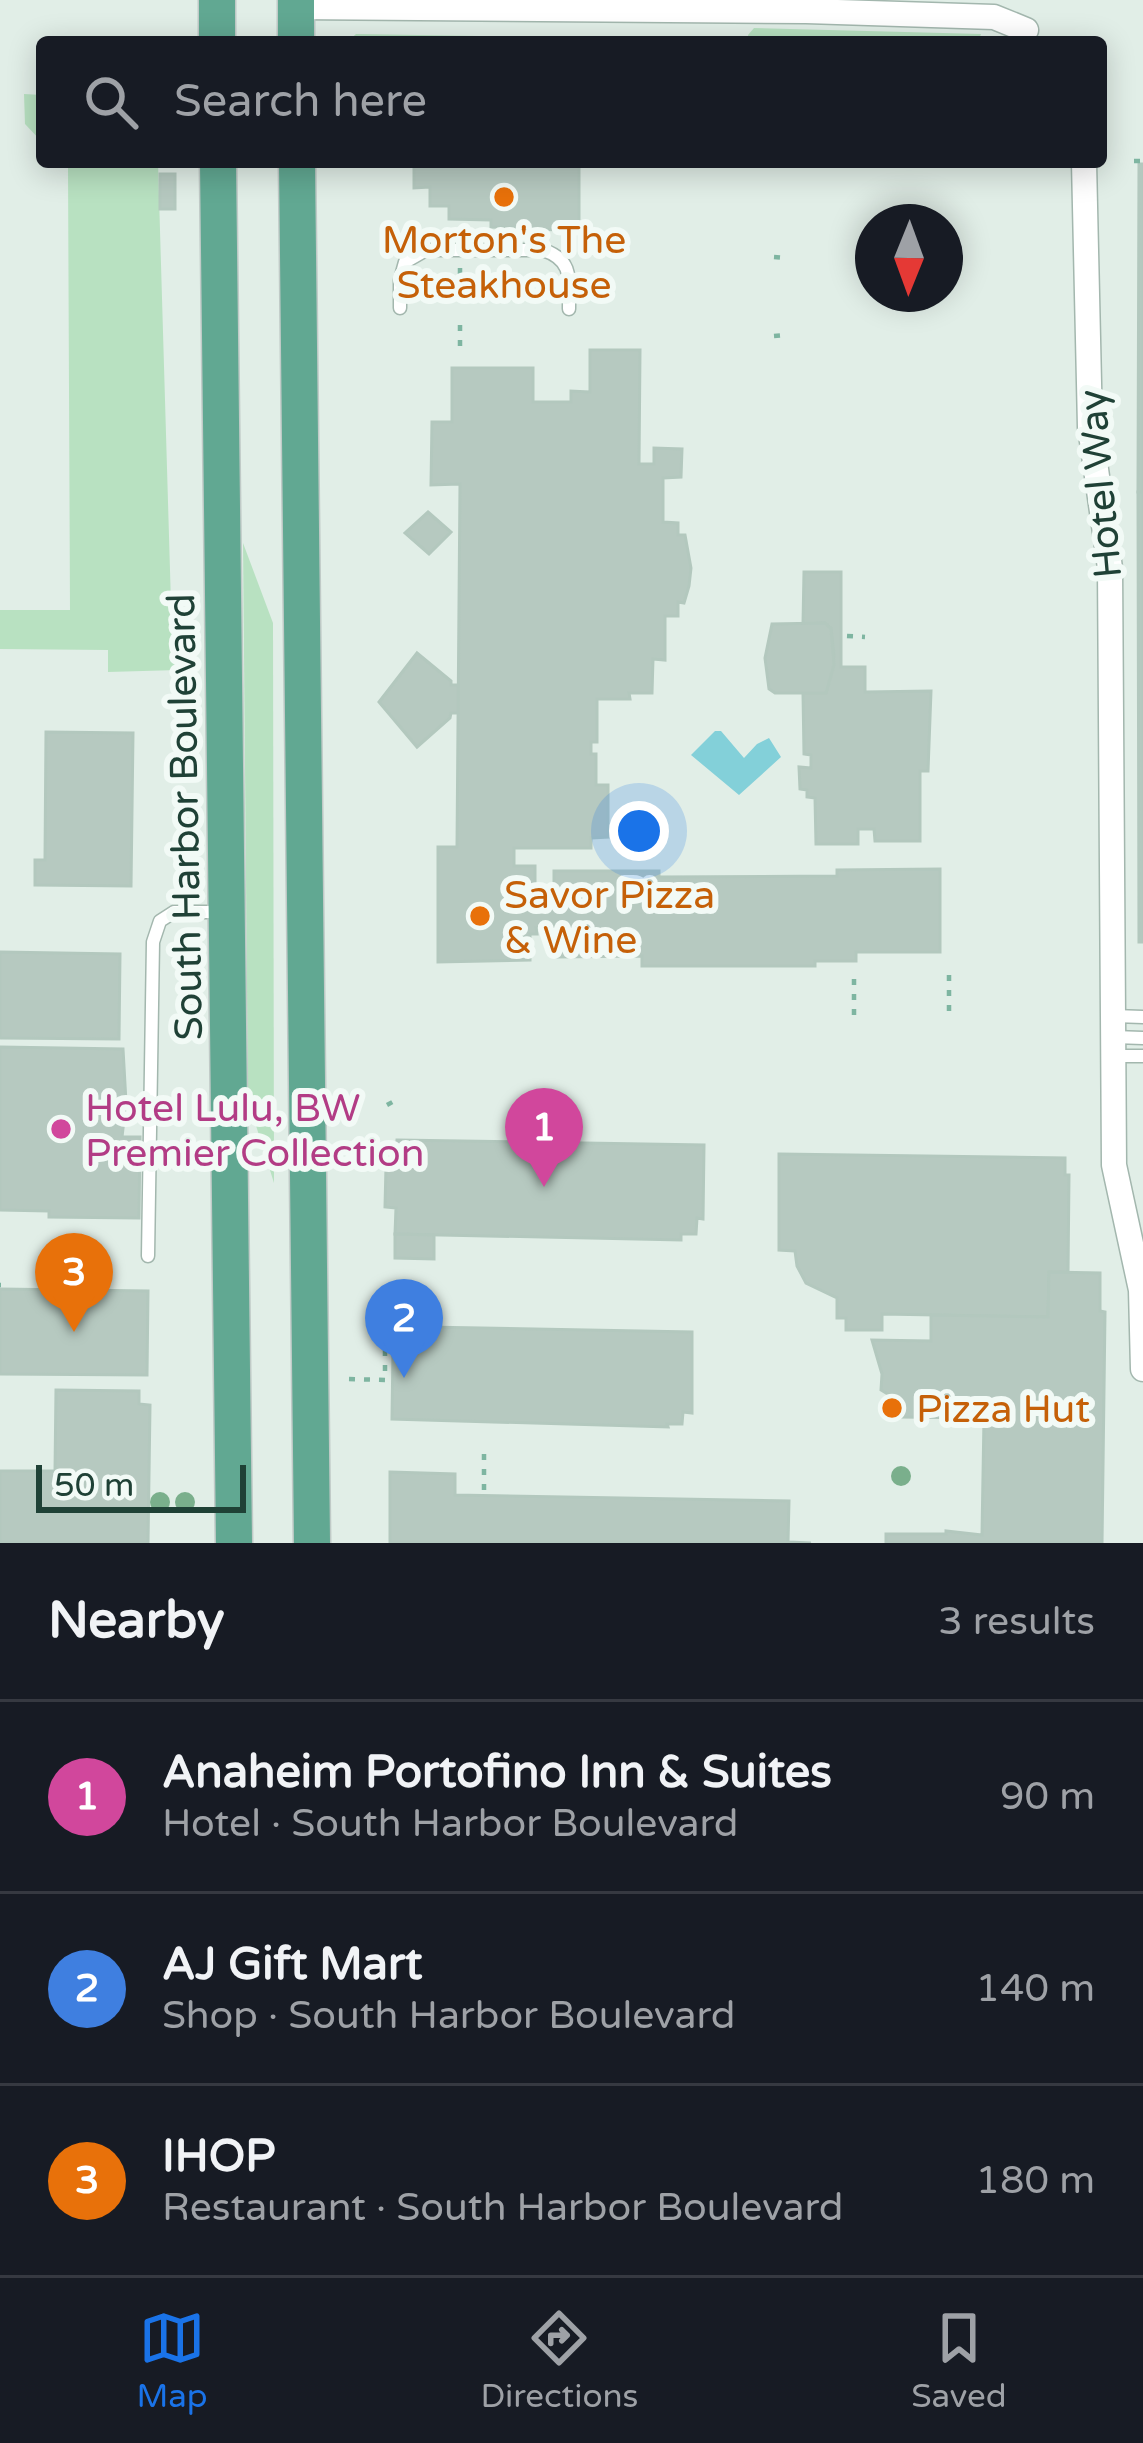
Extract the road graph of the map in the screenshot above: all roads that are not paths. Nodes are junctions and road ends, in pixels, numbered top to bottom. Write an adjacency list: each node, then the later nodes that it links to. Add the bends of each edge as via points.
1 (217, 0): 4 (main road)
2 (296, 16): 3 (street, via 806,11 994,16)
3 (1025, 30)
4 (217, 36)
5 (218, 168): 10 (main road, South Harbor Boulevard)
6 (297, 168): 18 (main road)
7 (1081, 168): 12 (street, Hotel Way, via 1090,427 1110,568)
8 (400, 308): 9 (lane, via 405,262 426,250 543,250 569,269)
9 (569, 309)
10 (226, 912): 15 (lane, via 174,913 160,921 154,941); 17 (main road, South Harbor Boulevard)
11 (1143, 1017): 12 (lane)
12 (1112, 1036): 13 (lane); 14 (lane); 16 (street, Hotel Way, via 1114,1165 1141,1290)
13 (1143, 1038)
14 (1143, 1056)
15 (148, 1256)
16 (1143, 1369)
17 (234, 1543)
18 (311, 1543)

